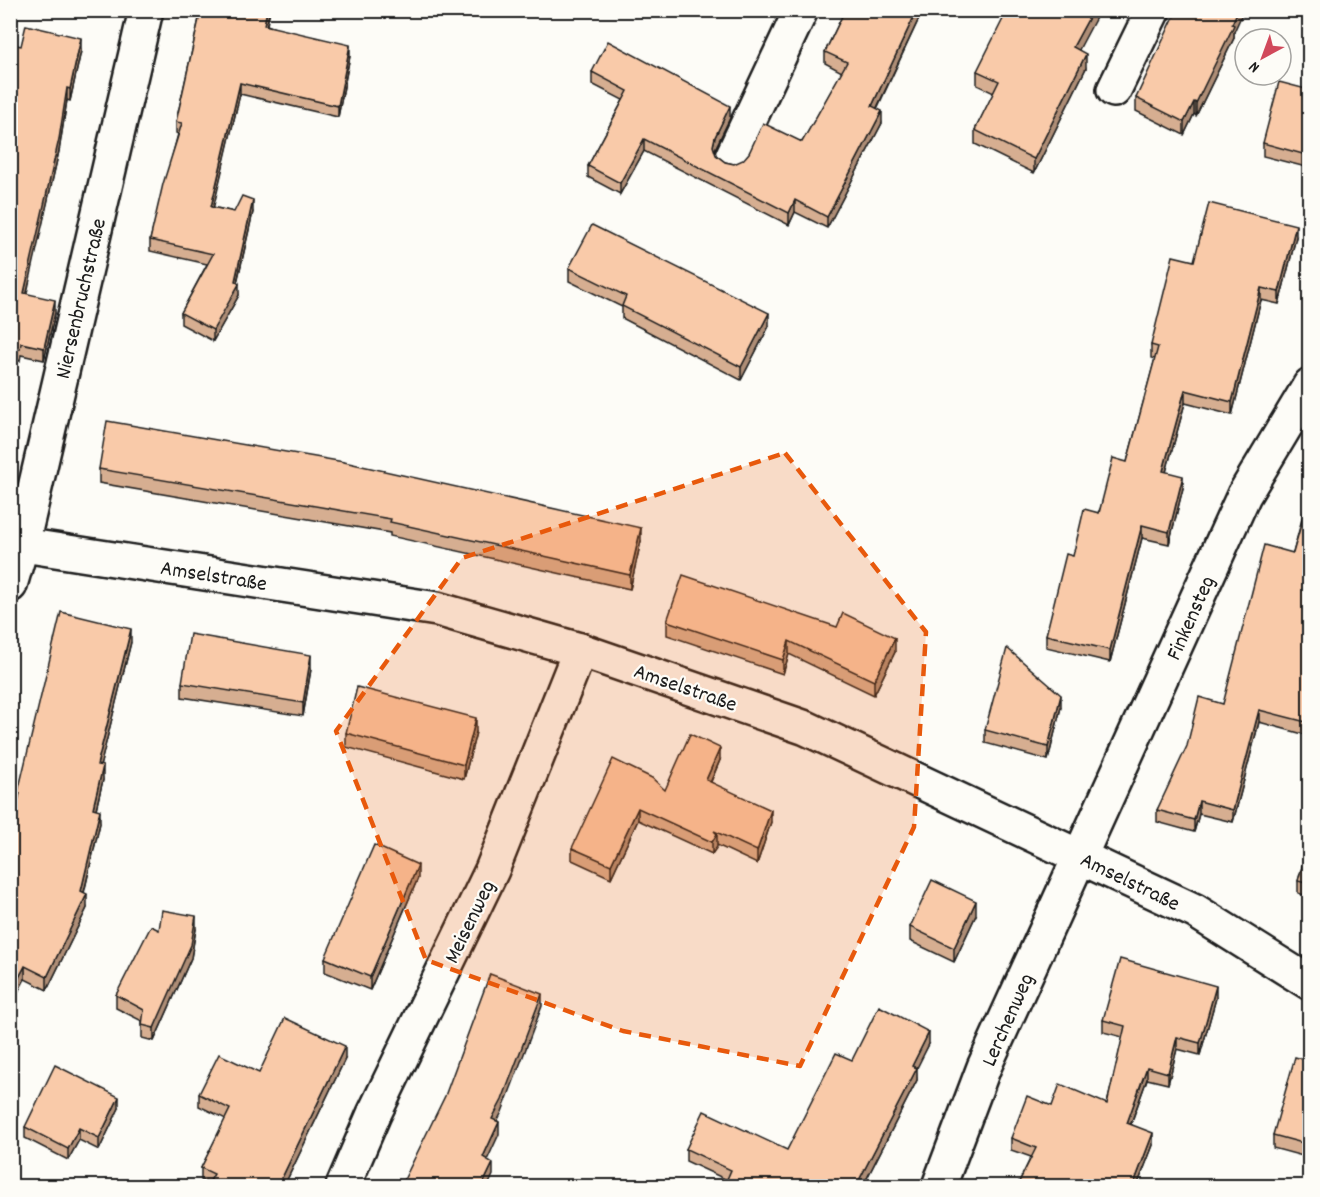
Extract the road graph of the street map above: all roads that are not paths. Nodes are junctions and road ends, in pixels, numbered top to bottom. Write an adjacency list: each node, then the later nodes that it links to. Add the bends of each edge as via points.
1 (146, 10): 7 (street, Niersenbruchstraße)
2 (801, 10): 5 (street)
3 (1153, 10): 4 (street)
4 (1114, 90)
5 (732, 157)
6 (1310, 385): 10 (street, Finkensteg, via 1244,495)
7 (16, 543): 8 (street, Niersenbruchstraße); 9 (street, Amselstraße, via 436,609)
8 (10, 585)
9 (580, 650): 10 (street, Amselstraße, via 806,728); 12 (street, Meisenweg, via 492,870)
10 (1080, 855): 11 (street, Amselstraße, via 1195,911); 13 (street, Lerchenweg, via 984,1067)
11 (1310, 983)
12 (343, 1186)
13 (939, 1186)

